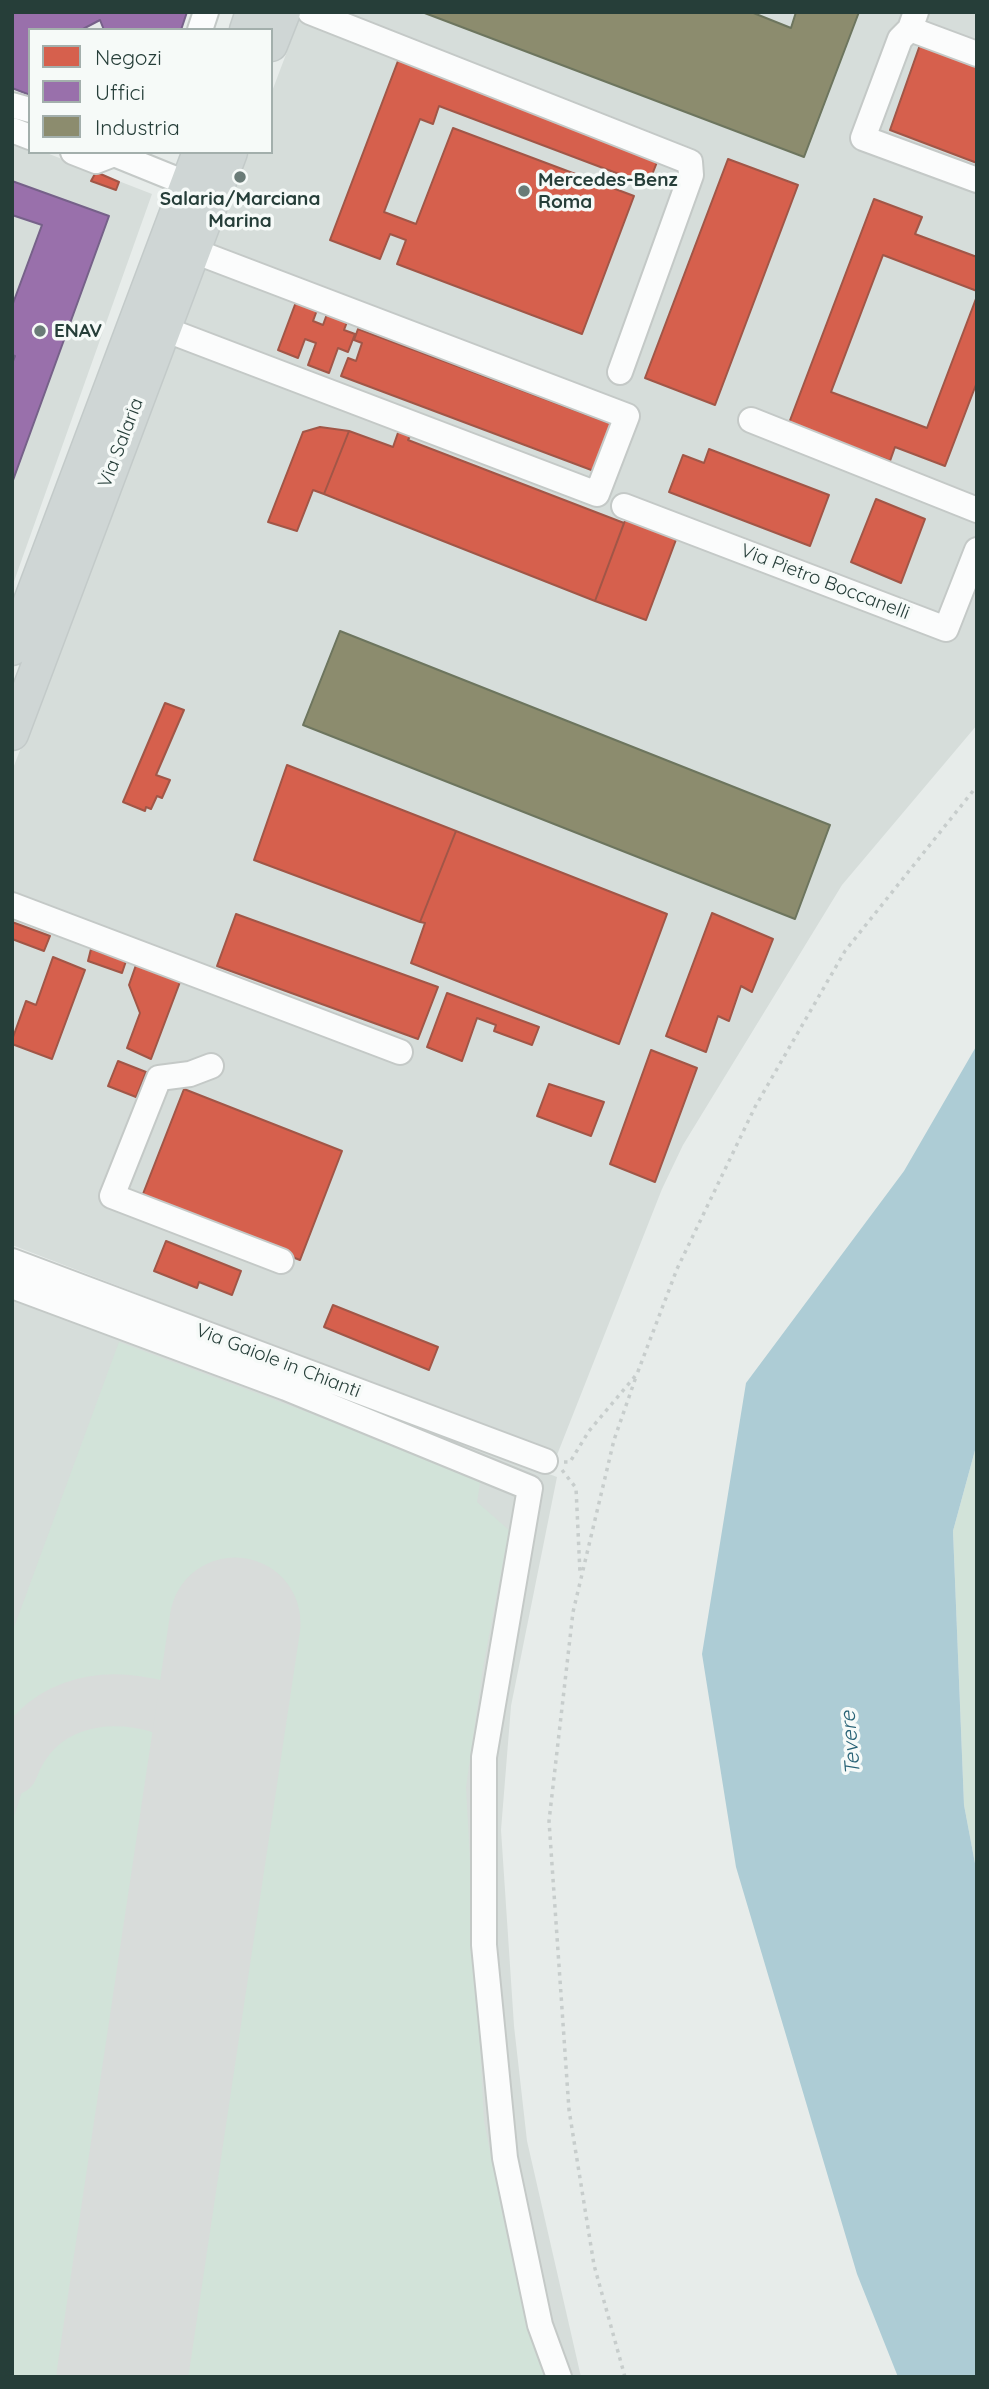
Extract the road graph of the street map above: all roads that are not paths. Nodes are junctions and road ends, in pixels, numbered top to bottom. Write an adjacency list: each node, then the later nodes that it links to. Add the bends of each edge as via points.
1 (284, 12): 4 (main road)
2 (310, 12): 15 (street, via 690,162 687,188)
3 (913, 20): 5 (street); 11 (street, via 901,39 863,138)
4 (273, 40)
5 (977, 54)
6 (78, 154): 7 (street, via 96,161)
7 (112, 154)
8 (116, 154): 12 (street)
9 (199, 154): 12 (main road, Via Salaria)
10 (230, 154): 13 (main road, Via Salaria)
11 (977, 180)
12 (188, 184): 20 (main road, Via Salaria)
13 (194, 251): 14 (main road, Via Salaria); 14 (street, via 627,416 597,494)
14 (164, 329): 21 (main road, Via Salaria)
15 (620, 372)
16 (751, 420): 18 (street)
17 (624, 506): 19 (street, Via Pietro Boccanelli, via 947,629)
18 (977, 510)
19 (977, 550)
20 (12, 649)
21 (12, 734)
22 (12, 905): 23 (street)
23 (400, 1052)
24 (211, 1066): 26 (street, via 159,1078 112,1196)
25 (12, 1261): 28 (street, Via Gaiole in Chianti)
26 (281, 1261)
27 (12, 1286): 29 (street, via 286,1388 530,1488 484,1757 484,1945 505,2158 540,2325)
28 (545, 1461)
29 (559, 2377)

